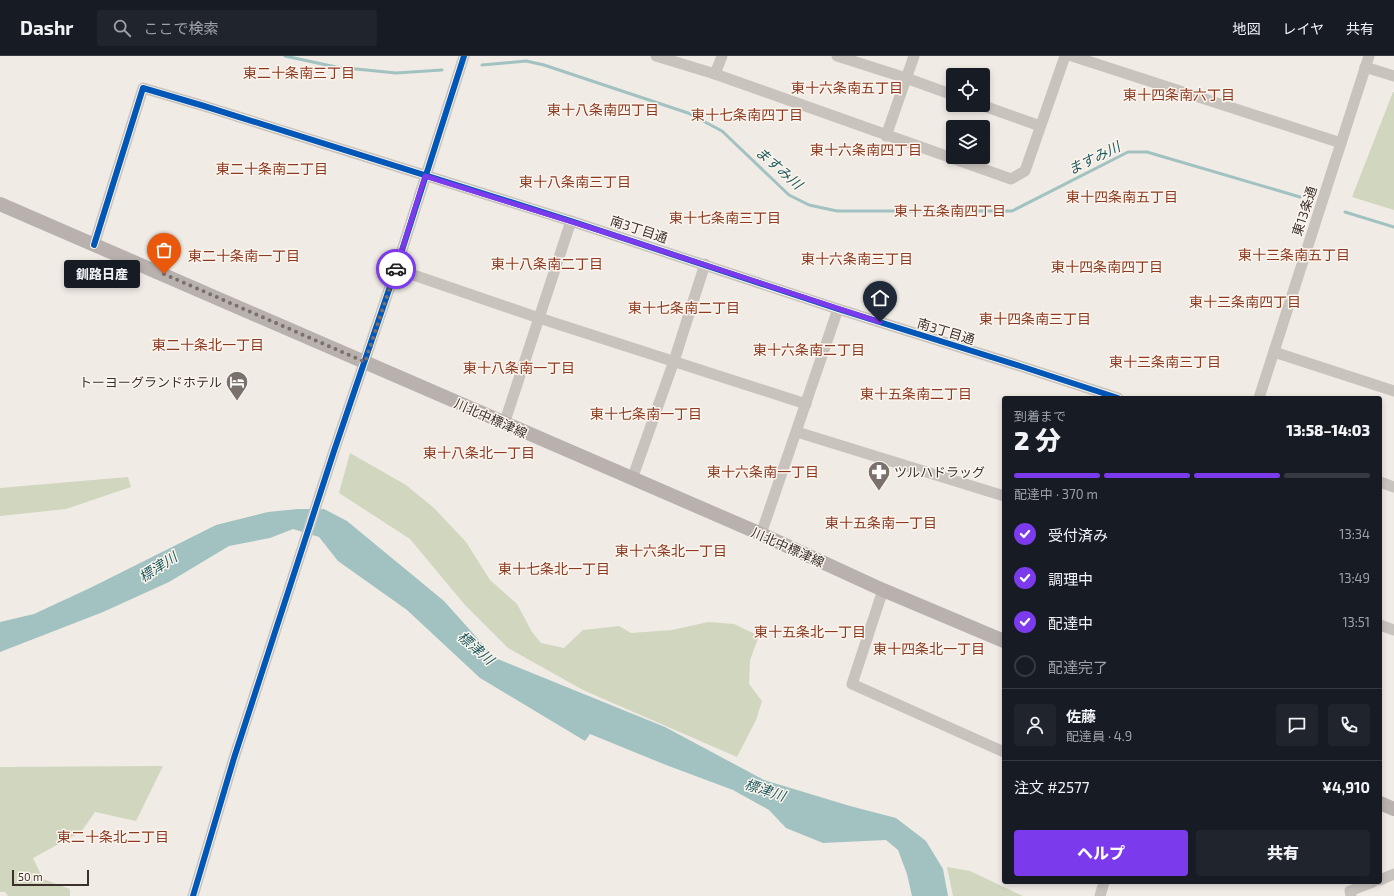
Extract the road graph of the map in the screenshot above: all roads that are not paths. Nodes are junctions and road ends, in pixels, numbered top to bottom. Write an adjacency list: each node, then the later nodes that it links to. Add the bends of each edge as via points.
1 (464, 56): 18 (street)
2 (656, 56): 10 (street)
3 (722, 56): 10 (street)
4 (837, 56): 12 (street)
5 (914, 56): 12 (street)
6 (1065, 56): 15 (street)
7 (1072, 56): 17 (street)
8 (1369, 56): 9 (street, 東13条通)
9 (1365, 67): 11 (street); 17 (street, 東13条通)
10 (715, 74): 16 (street)
11 (1394, 76)
12 (906, 78): 13 (street); 16 (street)
13 (946, 92)
14 (990, 108): 15 (street)
15 (1040, 126): 16 (street, via 1026,171 1011,179)
16 (886, 136)
17 (1341, 143): 26 (street, 東13条通)
18 (425, 176): 20 (street, 南3丁目通); 21 (street, 南3丁目通, via 142,88); 23 (street)
19 (0, 204): 21 (main road, 川北中標津線)
20 (571, 222): 22 (street, 南3丁目通); 25 (street)
21 (94, 245): 28 (main road, 川北中標津線)
22 (705, 264): 24 (street, 南3丁目通); 27 (street)
23 (396, 268): 25 (street); 28 (street)
24 (838, 309): 30 (street, 南3丁目通); 32 (street)
25 (539, 318): 27 (street); 33 (street)
26 (1274, 352): 29 (street); 31 (street, 東13条通)
27 (674, 361): 32 (street); 35 (street)
28 (365, 362): 33 (main road, 川北中標津線); 51 (street, via 234,758)
29 (1394, 390)
30 (1112, 396)
31 (1260, 396)
32 (806, 404): 34 (street)
33 (504, 424): 35 (main road, 川北中標津線)
34 (796, 432): 38 (street); 39 (street)
35 (632, 478): 39 (main road, 川北中標津線)
36 (1382, 483): 37 (street)
37 (1394, 487)
38 (1002, 495)
39 (761, 534): 40 (main road, 川北中標津線)
40 (883, 590): 43 (main road, 川北中標津線); 44 (street, via 852,684)
41 (1382, 626): 42 (street)
42 (1394, 630)
43 (1002, 640)
44 (1002, 751)
45 (1382, 804): 46 (main road)
46 (1394, 809)
47 (1394, 874): 48 (street)
48 (1382, 879)
49 (1103, 884): 52 (street)
50 (1369, 884): 53 (street, via 1350,891)
51 (193, 896)
52 (1100, 896)
53 (1351, 896)

